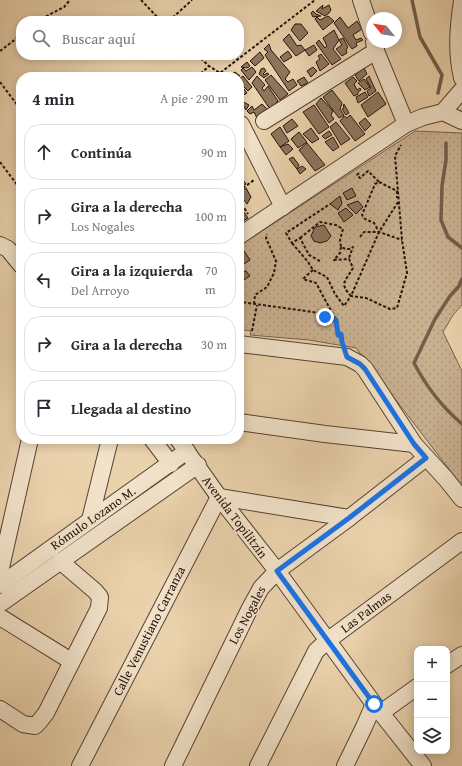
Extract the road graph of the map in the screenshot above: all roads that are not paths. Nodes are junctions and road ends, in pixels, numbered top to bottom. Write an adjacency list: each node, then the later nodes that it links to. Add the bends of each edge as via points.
1 (361, 0): 3 (street)
2 (462, 1): 6 (street, via 458,50)
3 (366, 15)
4 (374, 48): 9 (street)
5 (375, 48): 11 (street)
6 (462, 78)
7 (462, 90): 8 (street)
8 (443, 112): 10 (street); 11 (street)
9 (264, 121)
10 (462, 121)
11 (406, 124): 13 (street)
12 (244, 130): 13 (street)
13 (283, 207): 14 (street)
14 (244, 233)
15 (0, 245): 16 (street, via 8,249)
16 (16, 259)
17 (244, 345): 22 (street, via 347,357 360,364)
18 (244, 423): 22 (street)
19 (29, 444): 31 (street)
20 (109, 444): 30 (street)
21 (156, 444): 25 (street)
22 (414, 444): 24 (street)
23 (182, 445): 25 (street, Rómulo Lozano M.); 26 (street, Avenida Topilitzín)
24 (426, 458): 28 (street); 29 (street, Los Nogales)
25 (171, 464): 30 (street, Rómulo Lozano M.)
26 (198, 465): 27 (street, Avenida Topilitzín); 33 (street)
27 (219, 497): 29 (street); 34 (street, Avenida Topilitzín); 46 (street, Calle Venustiano Carranza)
28 (462, 499)
29 (349, 518): 34 (street, Los Nogales)
30 (90, 520): 36 (street, Rómulo Lozano M.)
31 (5, 526): 35 (street)
32 (462, 541): 39 (street, Las Palmas)
33 (60, 561): 37 (street); 41 (street, via 100,597 98,608)
34 (277, 571): 39 (street, Avenida Topilitzín); 47 (street, Los Nogales, via 257,594)
35 (0, 572)
36 (0, 585)
37 (0, 604)
38 (0, 617): 41 (street)
39 (328, 641): 44 (street, Avenida Topilitzín); 48 (street, Las Palmas, via 316,651)
40 (462, 654): 42 (street)
41 (71, 661): 45 (street, via 46,713 35,726 23,724)
42 (450, 663)
43 (414, 689): 44 (street)
44 (378, 708): 49 (street, via 364,727); 50 (street, Avenida Topilitzín)
45 (0, 709)
46 (80, 766)
47 (172, 766)
48 (258, 766)
49 (345, 766)
50 (423, 766)

